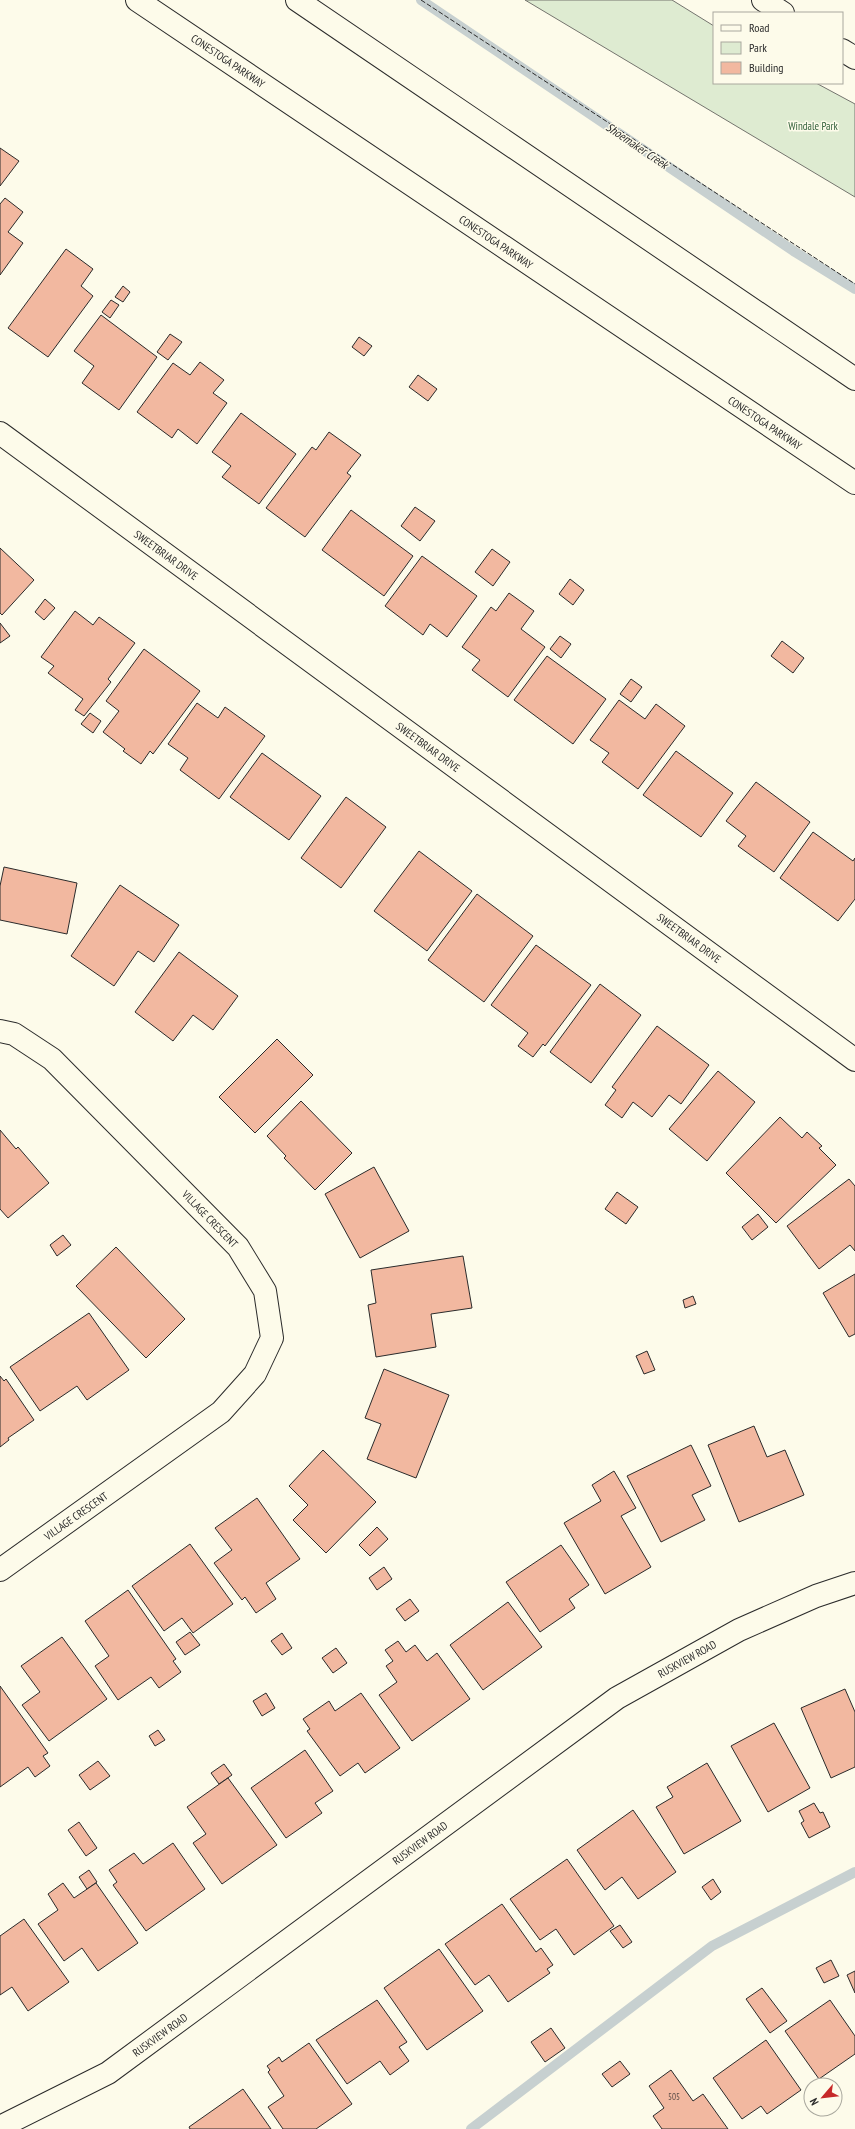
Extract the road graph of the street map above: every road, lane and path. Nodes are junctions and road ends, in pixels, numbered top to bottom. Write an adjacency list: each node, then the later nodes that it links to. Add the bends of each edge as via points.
1 (138, 0): 9 (main road, CONESTOGA PARKWAY)
2 (297, 0): 7 (main road)
3 (763, 0): 4 (main road)
4 (781, 12)
5 (843, 51): 6 (main road)
6 (855, 58)
7 (851, 376)
8 (0, 433): 11 (main road, SWEETBRIAR DRIVE)
9 (855, 483)
10 (0, 1031): 12 (main road, VILLAGE CRESCENT, via 14,1034 52,1059 238,1247 265,1291 272,1338 255,1374 222,1412)
11 (855, 1060)
12 (0, 1570)
13 (855, 1583): 14 (main road, RUSKVIEW ROAD, via 816,1596 739,1630 617,1698 108,2073)
14 (0, 2128)

